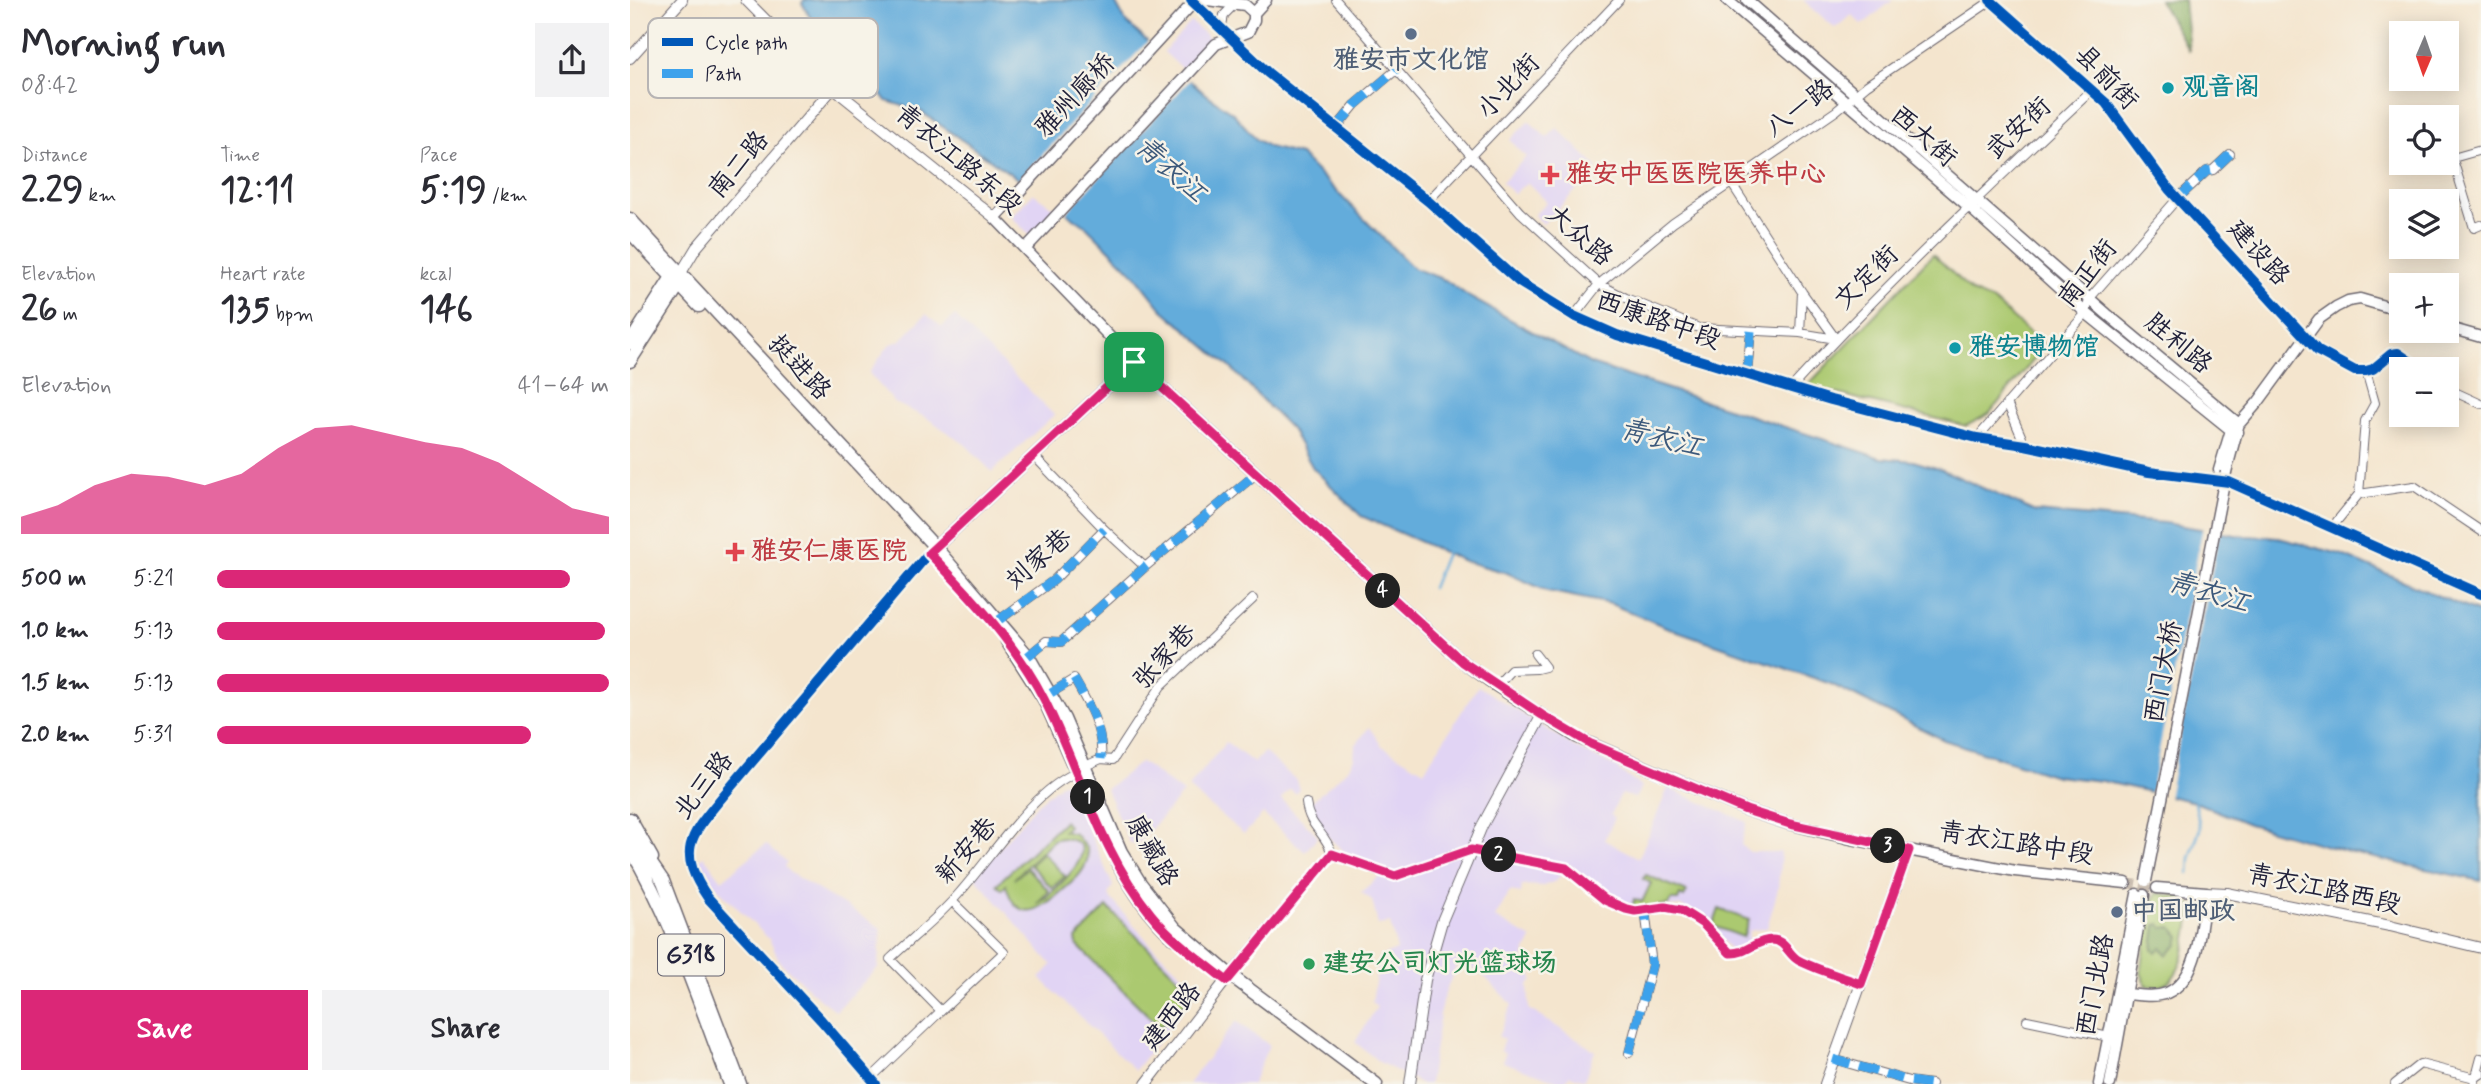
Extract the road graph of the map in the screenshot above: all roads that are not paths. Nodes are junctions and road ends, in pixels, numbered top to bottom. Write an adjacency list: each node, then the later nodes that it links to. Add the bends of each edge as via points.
1 (682, 0): 11 (street)
2 (746, 0): 12 (street, 青衣江路东段)
3 (1266, 0): 10 (main road)
4 (1336, 0): 16 (street, 大众路)
5 (1619, 0): 25 (street, 小北街)
6 (1727, 0): 18 (main road, 西大街)
7 (1747, 0): 18 (main road, 西大街)
8 (1990, 0): 17 (street, 县前街); 18 (street, 八一路)
9 (1192, 1): 10 (main road); 13 (street, 西康路中段); 31 (main road, 雅州廊桥)
10 (1246, 6): 13 (street, via 1224,15); 13 (main road, via 1254,20 1248,32 1239,37)
11 (666, 18)
12 (764, 18)
13 (1225, 34): 21 (street, 西康路中段); 35 (main road)
14 (648, 38): 15 (street)
15 (630, 58)
16 (1396, 70): 21 (street, via 1354,105); 25 (street, 大众路)
17 (2092, 90): 28 (street, 县前街); 30 (street, 武安街)
18 (1851, 97): 27 (street, 八一路); 30 (main road, 西大街)
19 (824, 98): 36 (street, 南二路, via 696,248)
20 (846, 98): 31 (street, 青衣江路东段)
21 (1337, 127): 29 (street, 西康路中段)
22 (2481, 150): 24 (street)
23 (2230, 154): 28 (street, 南正街)
24 (2459, 156)
25 (1471, 157): 29 (street, 小北街); 37 (street, 大众路, via 1520,212)
26 (2458, 175): 33 (street, via 2474,228)
27 (1732, 184): 37 (street, 八一路, via 1673,223); 38 (street)
28 (2177, 199): 39 (street, 南正街); 47 (street, 建设路)
29 (1427, 201): 42 (street, 西康路中段, via 1519,282)
30 (1972, 203): 39 (main road, 西大街); 41 (main road, 西大街); 48 (street, 文定街)
31 (999, 214): 35 (main road, 青衣江路东段)
32 (630, 219): 36 (main road, 挺进路)
33 (2481, 225)
34 (630, 232): 36 (main road, 挺进路)
35 (1026, 248): 52 (main road, 青衣江路东段)
36 (677, 278): 49 (main road); 51 (main road); 69 (main road, 挺进路)
37 (1600, 284): 42 (street, 八一路); 43 (street, 大众路, via 1699,328)
38 (1802, 292): 45 (street); 48 (street)
39 (2089, 299): 41 (street, 南正街); 59 (main road, 胜利路)
40 (2389, 307): 47 (main road, via 2360,299 2348,301 2319,319)
41 (2086, 313): 57 (street, 南正街); 59 (main road, 胜利路)
42 (1574, 316): 54 (street, 西康路中段, via 1617,335)
43 (1751, 331): 45 (street, 大众路); 54 (street)
44 (2459, 331): 46 (main road)
45 (1800, 333): 48 (street, 大众路)
46 (2481, 337)
47 (2305, 338): 53 (street, 建设路, via 2318,351); 59 (main road)
48 (1836, 339): 55 (street, 文定街)
49 (630, 343)
50 (2404, 357): 53 (street, via 2391,354)
51 (630, 361)
52 (1134, 362): 62 (main road); 63 (main road, 青衣江路中段)
53 (2366, 372): 65 (street, via 2375,403 2365,421)
54 (1747, 374): 55 (street, 西康路中段)
55 (1791, 388): 60 (street, 西康路中段)
56 (2459, 394): 58 (street)
57 (2007, 403): 60 (street, 南正街); 61 (street)
58 (2481, 404)
59 (2236, 429): 64 (main road, 西门大桥)
60 (1977, 438): 61 (street, 西康路中段)
61 (2025, 445): 64 (street, 西康路中段, via 2110,466)
62 (1034, 456): 66 (street); 69 (main road)
63 (1256, 474): 70 (street); 76 (main road, 青衣江路中段, via 1463,662)
64 (2221, 476): 67 (street); 88 (main road, 西门大桥)
65 (2359, 494): 67 (street); 68 (street, via 2414,486)
66 (1104, 529): 70 (street); 73 (street, 刘家巷, via 1054,580)
67 (2333, 530): 71 (street)
68 (2481, 531)
69 (932, 550): 73 (main road, 康藏路); 80 (main road, 康藏路, via 1026,667); 106 (street, 北三路, via 723,796 691,841 691,863 708,898)
70 (1145, 567): 75 (street, via 1061,642 1046,641)
71 (2481, 594)
72 (1253, 599): 79 (street, 张家巷, via 1161,685 1113,760)
73 (999, 620): 75 (main road, 康藏路)
74 (1535, 654): 76 (street, via 1545,667 1511,670)
75 (1028, 656): 77 (main road, 康藏路)
76 (1496, 686): 78 (main road, 青衣江路中段)
77 (1051, 693): 79 (street, via 1074,679 1099,728); 80 (main road, 康藏路)
78 (1542, 715): 85 (street); 86 (main road, 青衣江路中段, via 1591,744 1746,810)
79 (1101, 759): 80 (street, 张家巷)
80 (1080, 770): 93 (street, 新安巷, via 1057,782 1030,809); 96 (main road, 康藏路, via 1140,883 1175,928)
81 (1306, 803): 87 (street, via 1308,818)
82 (630, 819): 89 (main road)
83 (630, 833): 89 (main road, G318)
84 (630, 848): 107 (main road, G318, via 662,905)
85 (1471, 850): 87 (street, via 1395,876); 94 (street, via 1566,868 1605,900 1626,909); 112 (street, via 1424,980)
86 (1909, 850): 90 (main road, 青衣江路中段, via 2015,871); 97 (street)
87 (1332, 854): 96 (street)
88 (2143, 880)
89 (663, 881): 108 (main road, G318)
90 (2126, 883)
91 (2157, 888): 92 (main road, 青衣江路西段)
92 (2206, 892): 95 (street, 青衣江路西段, via 2376,923); 98 (main road, via 2187,976 2165,993)
93 (952, 901): 99 (street, 新安巷, via 890,959); 99 (street, via 1004,952)
94 (1644, 910): 97 (street, via 1681,910 1703,924 1730,953 1740,954 1756,944 1776,940 1797,959); 102 (street, via 1652,965)
95 (2481, 948)
96 (1229, 978): 109 (street, 建西路); 110 (main road, 康藏路); 111 (main road, 康藏路)
97 (1861, 984): 104 (street)
98 (2128, 994): 101 (main road, 西门北路, via 2140,894); 116 (main road, 西门北路)
99 (941, 1011): 106 (street)
100 (2027, 1020): 101 (street)
101 (2109, 1037): 115 (main road, 西门北路)
102 (1629, 1054)
103 (2481, 1058): 105 (street)
104 (1833, 1059): 113 (street); 114 (street)
105 (2477, 1079): 117 (street, via 2420,1065)
106 (874, 1081)
107 (730, 1084)
108 (740, 1084)
109 (1146, 1084)
110 (1362, 1084)
111 (1376, 1084)
112 (1410, 1084)
113 (1825, 1084)
114 (1931, 1084)
115 (2099, 1084)
116 (2110, 1084)
117 (2395, 1084)

